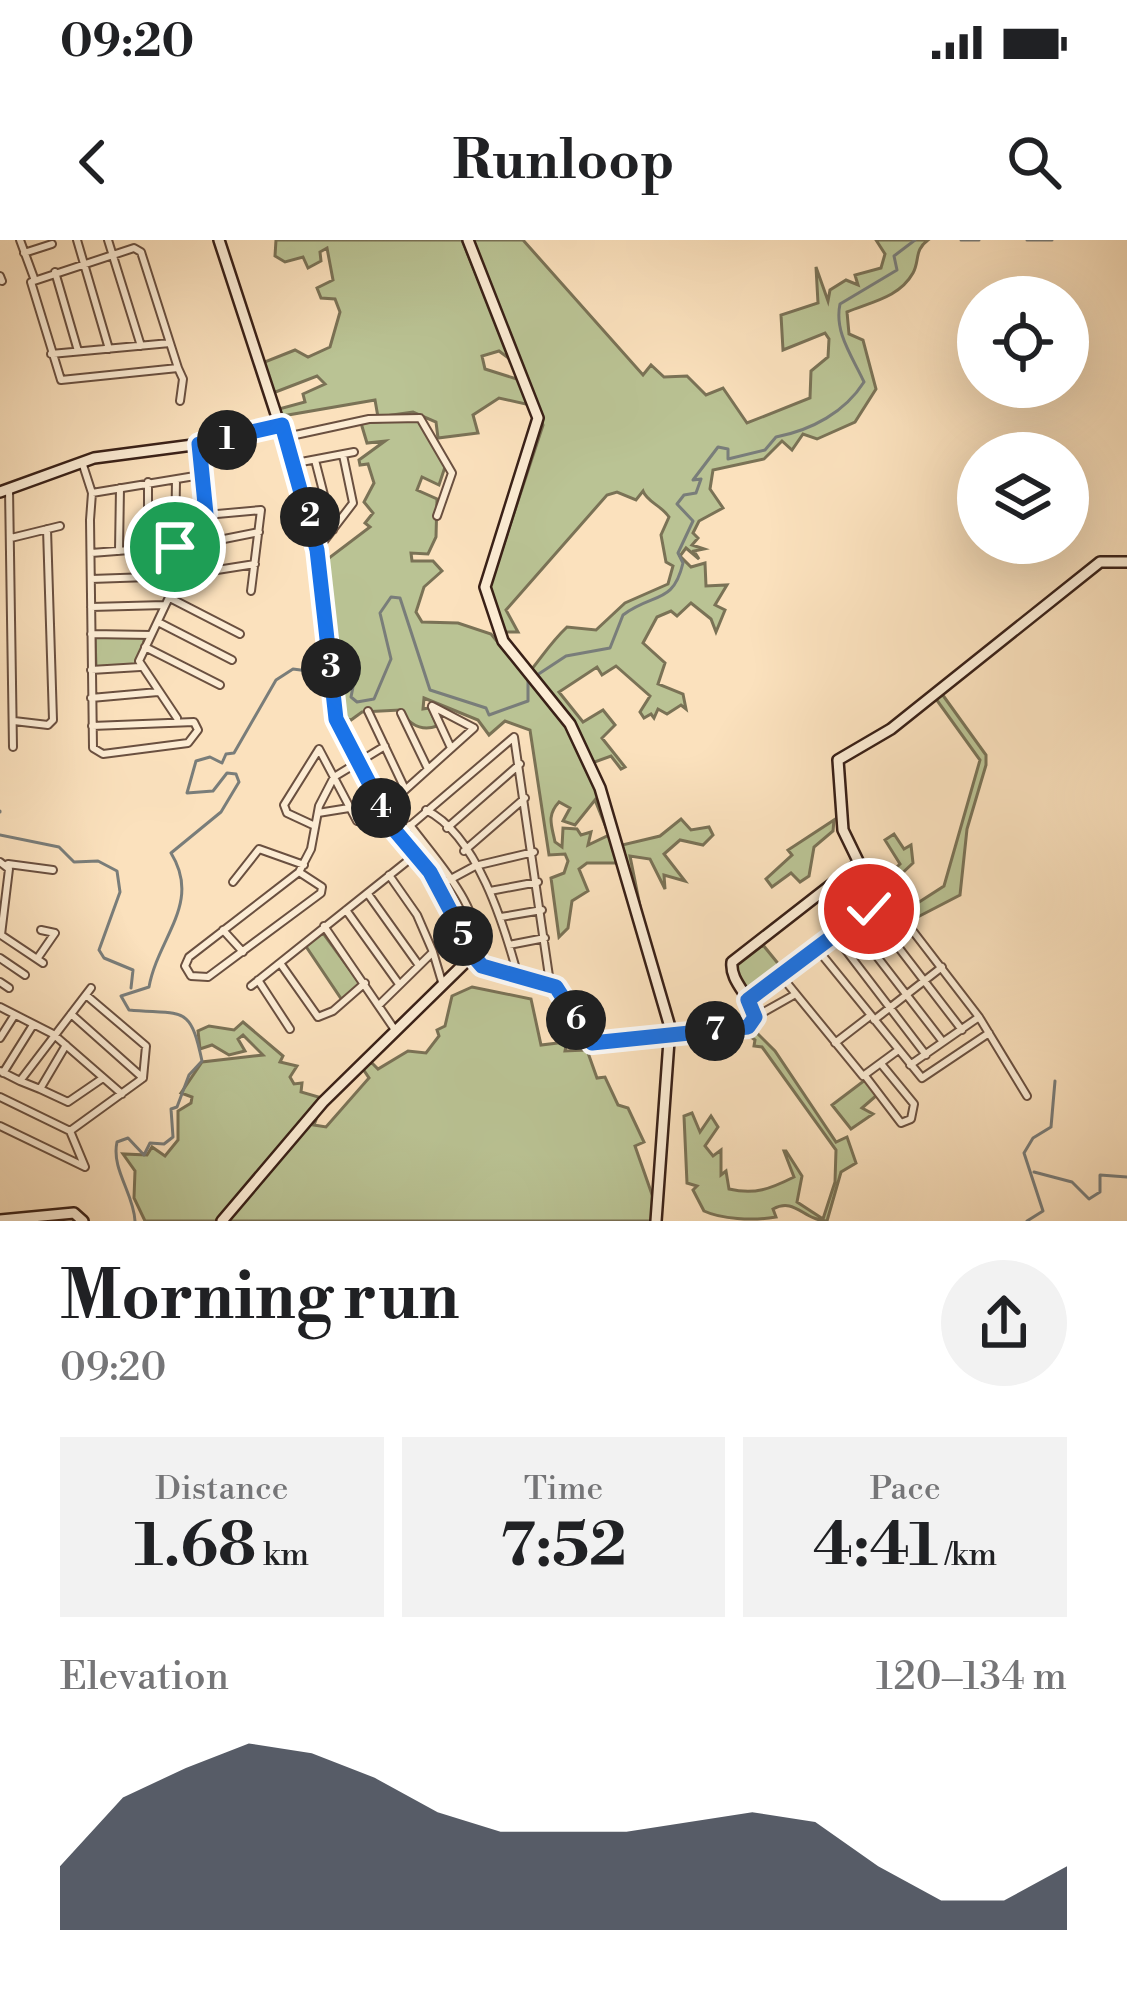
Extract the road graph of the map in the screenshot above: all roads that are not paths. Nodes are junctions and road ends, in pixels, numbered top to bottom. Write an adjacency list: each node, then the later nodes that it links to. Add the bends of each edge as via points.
1 (20, 240): 7 (street)
2 (77, 240): 9 (street)
3 (108, 240): 8 (street)
4 (219, 240): 19 (street)
5 (468, 240): 153 (street, via 538,418 485,586 503,641 569,724 600,788)
6 (52, 244): 7 (street)
7 (24, 253): 11 (street)
8 (112, 256): 9 (street); 12 (street, via 140,250); 13 (street)
9 (84, 265): 10 (street); 14 (street)
10 (55, 272): 11 (street); 15 (street)
11 (34, 278): 16 (street)
12 (170, 343): 13 (street); 17 (street)
13 (141, 346): 14 (street)
14 (109, 349): 15 (street)
15 (78, 351): 16 (street)
16 (51, 354): 17 (street, via 61,380)
17 (178, 368): 18 (street)
18 (180, 401)
19 (284, 431): 20 (street); 25 (street); 33 (street, via 420,418 450,464)
20 (199, 444): 24 (street); 26 (street)
21 (354, 452): 22 (street)
22 (343, 455): 23 (street); 38 (street, via 353,503)
23 (314, 460): 25 (street); 38 (street)
24 (82, 463): 31 (street); 32 (street)
25 (296, 464): 46 (street)
26 (201, 475): 27 (street); 34 (street)
27 (176, 480): 28 (street); 43 (street)
28 (148, 482): 30 (street); 44 (street)
29 (435, 484): 33 (street)
30 (120, 487): 32 (street); 45 (street)
31 (4, 490): 40 (street)
32 (92, 493): 47 (street)
33 (440, 501): 35 (street)
34 (206, 514): 39 (street, via 259,507); 42 (street)
35 (437, 516)
36 (60, 526): 37 (street)
37 (47, 529): 40 (street); 69 (street, via 53,720)
38 (333, 530): 46 (street)
39 (259, 532): 41 (street); 49 (street)
40 (11, 538): 69 (street)
41 (209, 542): 42 (street); 49 (street, via 217,569)
42 (194, 545): 43 (street); 50 (street)
43 (175, 547): 44 (street)
44 (148, 549): 45 (street)
45 (119, 550): 47 (street)
46 (317, 550): 74 (street, via 336,719)
47 (91, 553): 51 (street)
48 (1127, 562): 92 (street, via 1100,562 891,728 838,760 842,826)
49 (255, 564): 52 (street)
50 (179, 575): 51 (street); 53 (street)
51 (91, 579): 54 (street)
52 (251, 591)
53 (168, 602): 54 (street); 55 (street); 57 (street)
54 (91, 607): 56 (street)
55 (158, 622): 58 (street); 60 (street)
56 (91, 634): 58 (street); 62 (street)
57 (241, 634)
58 (151, 635): 59 (street)
59 (145, 647): 61 (street); 63 (street)
60 (232, 660)
61 (140, 667): 62 (street); 64 (street)
62 (91, 670): 65 (street)
63 (220, 685)
64 (158, 692): 65 (street); 68 (street)
65 (91, 698): 70 (street)
66 (368, 711): 71 (street)
67 (400, 713): 76 (street)
68 (177, 718): 70 (street); 70 (street, via 196,724 194,740 103,754 92,748)
69 (14, 721): 72 (street)
70 (92, 726)
71 (385, 746): 74 (street); 78 (street)
72 (13, 747)
73 (451, 748): 73 (street, via 441,727 432,706 474,725); 76 (street)
74 (357, 761): 77 (street); 81 (street)
75 (520, 764): 79 (street); 82 (street, via 512,737); 87 (street)
76 (428, 769): 78 (street)
77 (334, 776): 80 (street); 83 (street); 86 (street, via 318,750 285,803 287,813)
78 (405, 789): 81 (street)
79 (525, 798): 89 (street); 90 (street)
80 (349, 808): 83 (street); 84 (street)
81 (382, 810): 88 (street)
82 (426, 810): 85 (street); 87 (street)
83 (318, 813): 86 (street)
84 (357, 821)
85 (410, 825): 88 (street); 98 (street)
86 (315, 826): 95 (street)
87 (447, 827): 89 (street)
88 (398, 836): 91 (street)
89 (464, 851): 94 (street)
90 (534, 852): 94 (street); 100 (street)
91 (415, 854): 97 (street); 101 (street)
92 (859, 861): 104 (street); 137 (street, via 732,962)
93 (4, 863): 96 (street); 113 (street)
94 (475, 866): 98 (street); 102 (street)
95 (302, 868): 99 (street, via 259,849); 112 (street); 118 (street, via 322,891)
96 (52, 870)
97 (389, 875): 103 (street); 119 (street)
98 (450, 879): 101 (street); 120 (street, via 478,940)
99 (233, 882)
100 (538, 882): 102 (street); 107 (street)
101 (438, 886): 120 (street)
102 (490, 891): 108 (street)
103 (368, 893): 106 (street); 123 (street)
104 (886, 896): 105 (street); 124 (street)
105 (869, 909): 109 (street); 128 (street)
106 (346, 910): 110 (street); 133 (street)
107 (542, 910): 108 (street); 115 (street)
108 (501, 917): 116 (street)
109 (851, 923): 114 (street); 135 (street)
110 (324, 926): 122 (street); 131 (street)
111 (41, 930): 113 (street, via 54,936 40,961)
112 (223, 930): 118 (street); 118 (street, via 186,962 191,976 203,979)
113 (1, 934)
114 (835, 936): 117 (street); 140 (street)
115 (545, 938): 116 (street); 132 (street)
116 (509, 945): 127 (street)
117 (818, 950): 126 (street); 145 (street)
118 (243, 952)
119 (433, 952): 123 (street); 130 (street)
120 (474, 957): 127 (street); 130 (street)
121 (0, 958): 125 (street)
122 (280, 963): 131 (street, via 318,1016); 147 (street, via 254,983)
123 (418, 964): 133 (street)
124 (942, 967): 128 (street); 144 (street)
125 (25, 975)
126 (782, 977): 136 (street); 137 (street)
127 (519, 978): 132 (street)
128 (925, 980): 135 (street); 149 (street)
129 (0, 982): 134 (street)
130 (442, 982): 148 (street)
131 (365, 983): 138 (street)
132 (550, 983): 153 (street, via 592,1043)
133 (399, 984): 138 (street)
134 (9, 988)
135 (908, 994): 140 (street); 154 (street)
136 (794, 995): 143 (street); 155 (street)
137 (748, 1000): 143 (street)
138 (380, 1005): 148 (street)
139 (0, 1007): 142 (street)
140 (890, 1008): 145 (street); 158 (street)
141 (71, 1014): 150 (street); 164 (street); 164 (street, via 88,992 146,1046)
142 (14, 1016): 146 (street); 152 (street)
143 (755, 1017): 153 (street, via 748,1027)
144 (979, 1017): 149 (street); 151 (street)
145 (872, 1018): 155 (street); 157 (street)
146 (33, 1025): 150 (street); 161 (street)
147 (290, 1029)
148 (395, 1030): 174 (street)
149 (962, 1030): 154 (street)
150 (53, 1034): 156 (street); 165 (street)
151 (989, 1034): 160 (street, via 926,1078); 168 (street)
152 (1, 1035)
153 (672, 1036): 175 (street)
154 (944, 1042): 158 (street)
155 (834, 1043): 162 (street)
156 (66, 1046): 163 (street); 166 (street)
157 (897, 1051): 159 (street); 160 (street)
158 (926, 1055): 160 (street)
159 (882, 1065): 162 (street); 162 (street, via 914,1104 911,1120 901,1124)
160 (910, 1065)
161 (2, 1072): 165 (street)
162 (866, 1077)
163 (103, 1078): 166 (street, via 68,1102); 167 (street)
164 (142, 1078): 167 (street)
165 (20, 1081): 166 (street)
166 (40, 1089)
167 (122, 1094): 171 (street)
168 (1028, 1096)
169 (0, 1097): 171 (street)
170 (0, 1126): 171 (street, via 85,1167)
171 (70, 1131)
172 (0, 1220): 173 (street, via 74,1213)
173 (83, 1221)
174 (222, 1221)
175 (656, 1221)

